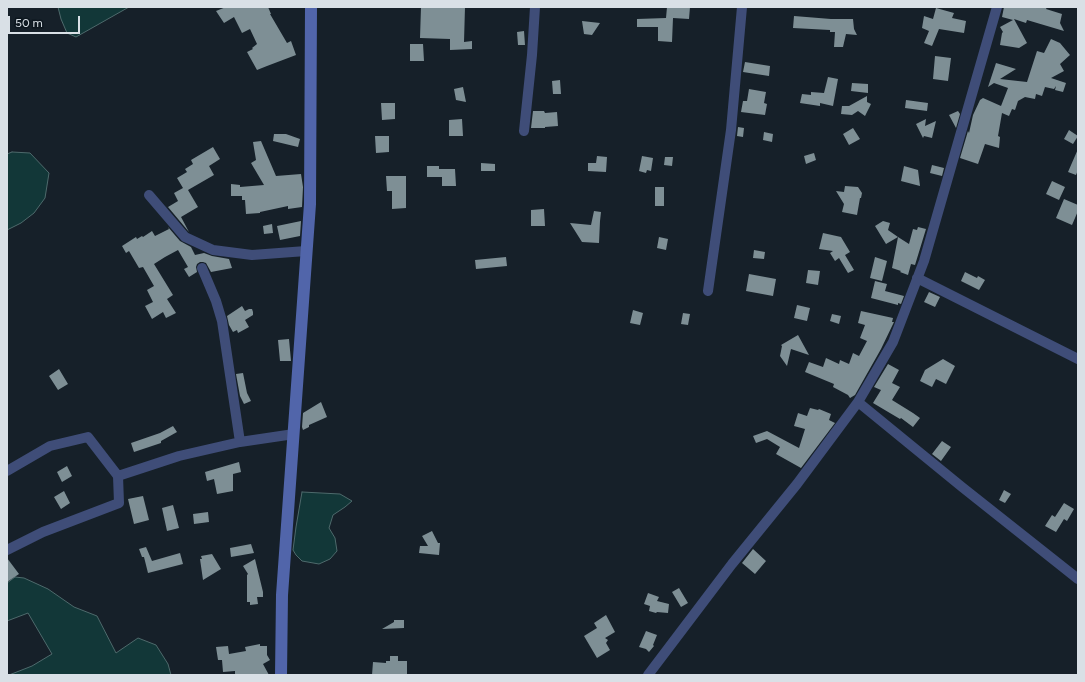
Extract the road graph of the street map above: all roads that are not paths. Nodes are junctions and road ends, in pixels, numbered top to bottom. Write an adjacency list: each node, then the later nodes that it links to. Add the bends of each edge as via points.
1 (311, 7): 7 (street, via 310,204)
2 (535, 7): 5 (street)
3 (742, 7): 10 (street, via 731,130)
4 (998, 7): 9 (street)
5 (524, 131)
6 (149, 195): 7 (street, via 185,237 213,250 252,255)
7 (306, 251): 13 (street)
8 (202, 268): 14 (street, via 222,321)
9 (917, 278): 11 (street); 12 (street, via 893,342)
10 (708, 291)
11 (1078, 359)
12 (858, 402): 18 (street); 20 (street, via 798,484 732,564)
13 (294, 434): 14 (street); 19 (street, via 282,595)
14 (240, 442): 16 (street, via 179,456)
15 (7, 471): 16 (street, via 50,446 88,437)
16 (118, 476): 17 (street, via 119,503 43,532)
17 (7, 550)
18 (1078, 579)
19 (281, 675)
20 (648, 675)

